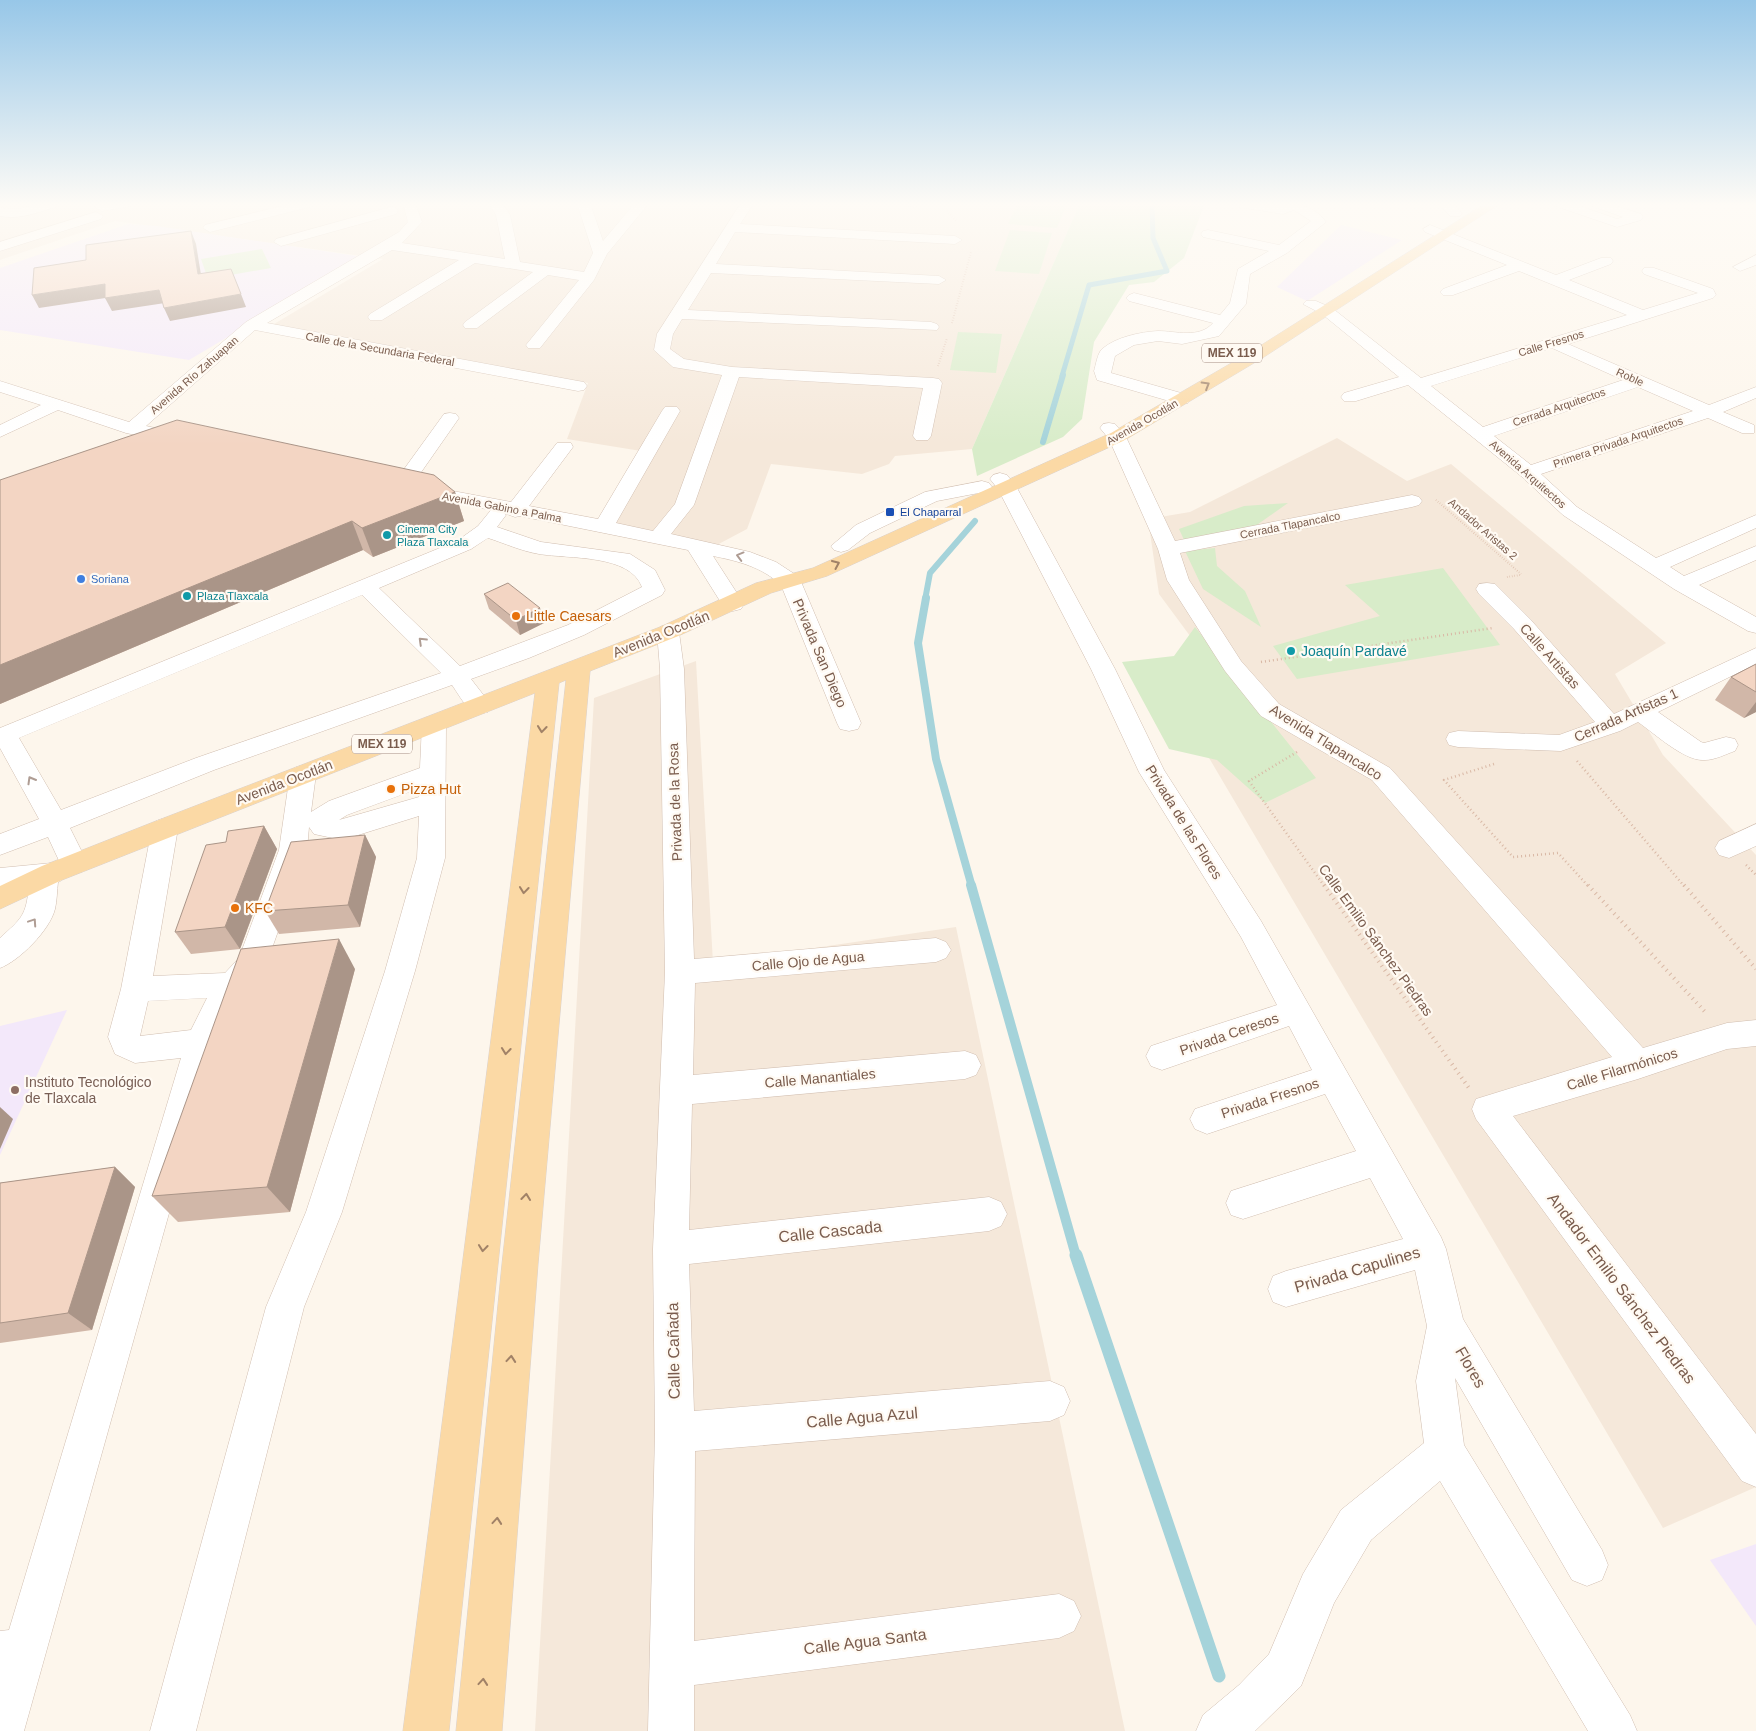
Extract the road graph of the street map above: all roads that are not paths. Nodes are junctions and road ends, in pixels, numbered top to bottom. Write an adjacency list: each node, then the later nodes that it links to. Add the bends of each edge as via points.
1 (323, 284): 19 (street, Avenida Río Zahuapan)
2 (430, 284): 17 (street)
3 (527, 284): 20 (street)
4 (584, 284): 23 (street)
5 (697, 284): 15 (street)
6 (1241, 284): 18 (street, via 1238,304)
7 (1353, 284): 14 (main road, Avenida Ocotlán / MEX 119)
8 (1361, 284): 14 (main road, Avenida Ocotlán / MEX 119)
9 (1471, 284): 12 (street)
10 (1566, 284): 16 (street)
11 (1685, 284): 16 (street, Calle Fresnos, via 1708,292 1708,295)
12 (1448, 292)
13 (1134, 298): 18 (street)
14 (1319, 308): 25 (street, Avenida Arquitectos); 30 (main road, Avenida Ocotlán / MEX 119); 32 (main road, Avenida Ocotlán / MEX 119, one-way to 14)
15 (679, 314): 21 (street); 24 (street, via 665,334 662,350 679,363)
16 (1640, 315): 22 (street, Calle Fresnos)
17 (376, 317)
18 (1223, 321): 30 (street, via 1213,334 1182,339 1158,336 1129,341 1108,353 1103,376)
19 (252, 325): 28 (street, Calle de la Secundaria Federal); 38 (street, Avenida Río Zahuapan)
20 (471, 325)
21 (930, 327)
22 (1553, 343): 25 (street, Calle Fresnos); 26 (street, Roble)
23 (534, 345)
24 (732, 372): 42 (street, via 933,383); 54 (street, via 684,505)
25 (1416, 381): 31 (street); 41 (street, Avenida Arquitectos)
26 (1638, 381): 35 (street, Roble); 41 (street, Cerrada Arquitectos)
27 (0, 386): 33 (street)
28 (578, 386)
29 (1756, 392): 35 (street, Primera Privada Arquitectos)
30 (1164, 394): 32 (street); 40 (main road, Avenida Ocotlán / MEX 119)
31 (1350, 397)
32 (1182, 399): 40 (main road, Avenida Ocotlán / MEX 119)
33 (57, 404): 38 (street); 39 (street)
34 (671, 411): 52 (street)
35 (1707, 412): 37 (street, Roble); 45 (street, Primera Privada Arquitectos)
36 (450, 418): 48 (street)
37 (1748, 428)
38 (132, 429): 43 (street)
39 (0, 432)
40 (1113, 433): 47 (main road, Avenida Ocotlán / MEX 119); 56 (street, Avenida Tlapancalco)
41 (1481, 434): 45 (street, Avenida Arquitectos)
42 (922, 436)
43 (200, 443)
44 (564, 447): 50 (street)
45 (1528, 472): 58 (street, Avenida Arquitectos, via 1570,511)
46 (382, 483): 48 (street, Avenida Gabino a Palma)
47 (997, 485): 59 (main road, Avenida Ocotlán / MEX 119, one-way to 47); 59 (main road, Avenida Ocotlán / MEX 119, via 842,546); 94 (street, Privada de las Flores, via 1103,669 1152,772 1250,929)
48 (401, 487): 50 (street, Avenida Gabino a Palma)
49 (1412, 502): 56 (street, Cerrada Tlapancalco)
50 (508, 509): 52 (street, Avenida Gabino a Palma); 53 (street)
51 (1756, 521): 58 (street)
52 (604, 526): 54 (street, Avenida Gabino a Palma)
53 (485, 530): 61 (street, via 464,544); 68 (street, via 538,548 622,558 648,574 654,590 576,630)
54 (658, 538): 55 (street, Avenida Gabino a Palma)
55 (696, 546): 59 (street, Avenida Gabino a Palma, one-way to 55, via 762,563); 63 (street)
56 (1168, 549): 99 (street, Avenida Tlapancalco, via 1184,592 1234,666 1270,710 1381,774)
57 (1756, 552): 60 (street)
58 (1654, 566): 60 (street, Avenida Arquitectos)
59 (779, 581): 63 (main road, Avenida Ocotlán / MEX 119); 72 (street, Privada San Diego)
60 (1682, 584): 64 (street, Avenida Arquitectos)
61 (365, 586): 68 (street, one-way to 61); 75 (street)
62 (1487, 589): 74 (street, Calle Artistas)
63 (733, 604): 65 (main road, Avenida Ocotlán / MEX 119)
64 (1756, 626)
65 (668, 632): 67 (main road, Avenida Ocotlán / MEX 119); 91 (street, Privada de la Rosa, via 672,669)
66 (1756, 655): 71 (street, Cerrada Artistas 1)
67 (579, 667): 69 (main road, Avenida Ocotlán / MEX 119); 122 (main road, one-way to 67, via 520,1264)
68 (457, 676): 70 (street); 81 (street, via 205,764)
69 (548, 680): 70 (main road, Avenida Ocotlán / MEX 119); 121 (main road, one-way to 121)
70 (480, 706): 73 (main road, Avenida Ocotlán / MEX 119)
71 (1640, 711): 74 (street, Cerrada Artistas 1); 77 (street, via 1692,748 1704,752)
72 (849, 723)
73 (434, 724): 78 (street); 79 (main road, Avenida Ocotlán / MEX 119)
74 (1611, 725): 76 (street, Cerrada Artistas 1, via 1561,743)
75 (3, 736): 81 (street, one-way to 75)
76 (1458, 739)
77 (1726, 745)
78 (433, 773): 80 (street); 80 (street, via 338,808 319,820 323,827 342,830)
79 (303, 774): 82 (main road, Avenida Ocotlán / MEX 119); 92 (street, via 293,850 251,965)
80 (433, 802): 120 (street, via 431,858 400,971 324,1212 285,1307)
81 (55, 823): 84 (street); 86 (street)
82 (165, 828): 86 (main road, Avenida Ocotlán / MEX 119); 93 (street)
83 (1756, 834): 85 (street)
84 (0, 845)
85 (1729, 848)
86 (57, 871): 87 (street); 88 (main road, Avenida Ocotlán / MEX 119); 90 (street, one-way to 86, via 30,928 42,910)
87 (0, 878)
88 (0, 898)
89 (936, 950): 91 (street, Calle Ojo de Agua)
90 (0, 956)
91 (680, 972): 101 (street, Calle Cañada)
92 (228, 985): 93 (street); 96 (street)
93 (136, 989): 96 (street, via 124,1037 126,1045 134,1050)
94 (1296, 1011): 97 (street, Privada Ceresos); 100 (street, Privada de las Flores)
95 (1741, 1034): 99 (street, Calle Filarmónicos)
96 (201, 1042): 117 (street)
97 (1162, 1056)
98 (964, 1065): 101 (street, Calle Manantiales)
99 (1638, 1065): 102 (street, Calle Filarmónicos)
100 (1332, 1077): 103 (street, Privada Fresnos); 104 (street, Privada de las Flores)
101 (676, 1091): 107 (street, Calle Cañada)
102 (1488, 1109): 114 (street, Andador Emilio Sánchez Piedras)
103 (1207, 1119)
104 (1378, 1160): 105 (street); 108 (street, Flores)
105 (1243, 1203)
106 (989, 1214): 107 (street, Calle Cascada)
107 (671, 1248): 112 (street, Calle Cañada)
108 (1428, 1249): 109 (street, Privada Capulines); 110 (street, Flores)
109 (1286, 1289)
110 (1446, 1326): 113 (street, via 1435,1381); 115 (street, Flores)
111 (1050, 1401): 112 (street, Calle Agua Azul)
112 (675, 1433): 118 (street, Calle Cañada)
113 (1445, 1451): 124 (street, via 1356,1525 1318,1589 1285,1670); 125 (street)
114 (1756, 1467)
115 (1587, 1565)
116 (1060, 1616): 118 (street, Calle Agua Santa)
117 (12, 1651): 119 (street)
118 (671, 1666): 123 (street, Calle Cañada)
119 (1, 1731)
120 (173, 1731)
121 (426, 1731)
122 (479, 1731)
123 (671, 1731)
124 (1219, 1731)
125 (1614, 1731)

